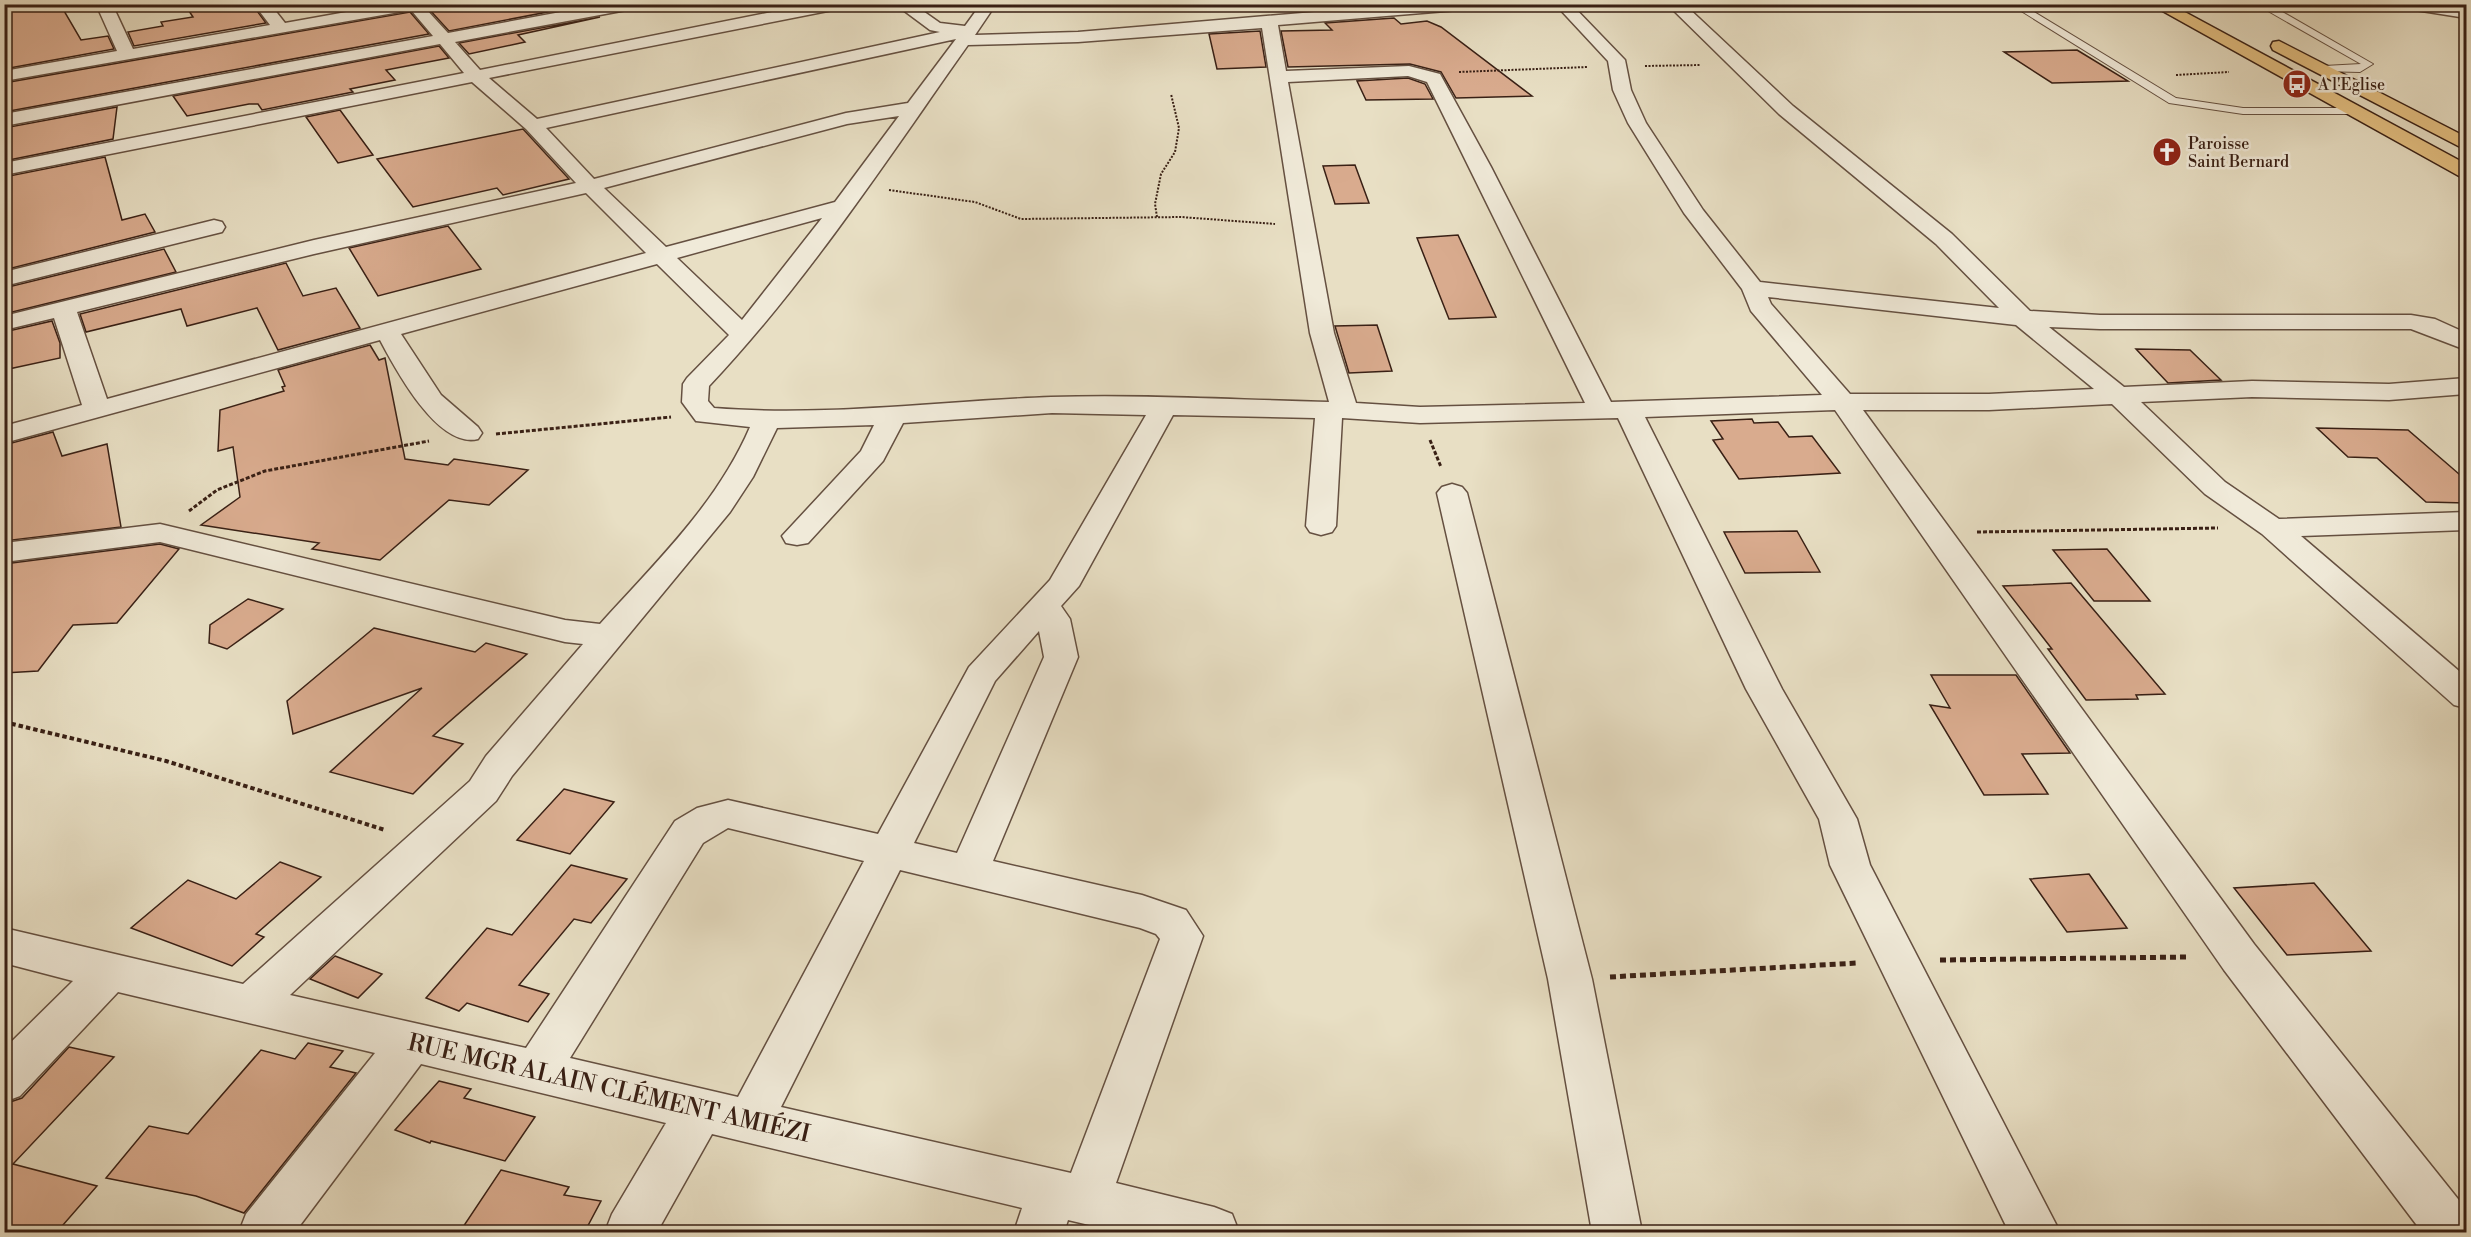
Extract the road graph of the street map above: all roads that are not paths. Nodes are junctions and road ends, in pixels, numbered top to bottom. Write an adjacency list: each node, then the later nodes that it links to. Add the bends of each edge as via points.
1 (104, 4): 22 (street)
2 (261, 4): 18 (street)
3 (632, 4): 21 (street)
4 (838, 4): 25 (street)
5 (902, 4): 19 (street, via 936,27)
6 (989, 4): 19 (street)
7 (1258, 4): 17 (street)
8 (1470, 4): 17 (street)
9 (1562, 4): 40 (street, via 1619,66 1617,74 1637,123 1695,213)
10 (1674, 4): 42 (street, via 1786,110 1944,239)
11 (2014, 4): 28 (lane, via 2173,101 2243,111)
12 (2157, 4): 28 (main road)
13 (2360, 4): 23 (lane, via 2271,9 2368,64 2360,69)
14 (2409, 4): 16 (street)
15 (417, 5): 18 (street); 21 (street)
16 (2466, 14)
17 (1270, 22): 19 (street, via 1078,37); 26 (street)
18 (281, 28): 22 (street)
19 (966, 35): 27 (street); 31 (street)
20 (2264, 37): 23 (main road)
21 (443, 39): 25 (street); 30 (street)
22 (127, 55): 24 (street)
23 (2324, 69): 29 (main road)
24 (4, 76)
25 (476, 76): 31 (street); 33 (street)
26 (1279, 77): 52 (street); 53 (street, via 1409,71 1434,78)
27 (914, 108): 35 (street, via 846,119); 36 (street)
28 (2357, 114): 29 (main road); 34 (main road)
29 (2414, 116): 32 (main road)
30 (4, 120)
31 (533, 125): 35 (street)
32 (2466, 144)
33 (4, 169)
34 (2466, 172)
35 (590, 186): 38 (street); 41 (street, via 314,247)
36 (839, 207): 38 (street); 45 (street)
37 (214, 227): 39 (street)
38 (659, 255): 44 (street); 45 (street)
39 (4, 279)
40 (1753, 288): 42 (street); 49 (street, via 1760,306)
41 (63, 310): 43 (street); 51 (street)
42 (2023, 318): 46 (street, via 2100,322 2411,322 2426,324); 48 (street)
43 (4, 323)
44 (386, 329): 51 (street); 56 (street, via 409,369 452,424)
45 (743, 334): 55 (street, via 696,384 695,402 706,415)
46 (2466, 342)
47 (2466, 386): 48 (street, via 2389,392 2252,389)
48 (2120, 397): 49 (street); 61 (street, via 2215,488)
49 (1843, 402): 53 (street); 83 (street, via 2239,957)
50 (1164, 407): 52 (street); 54 (street, via 1052,405); 64 (street, via 1063,586)
51 (97, 410): 57 (street)
52 (1337, 410): 53 (street, via 1420,415); 60 (street)
53 (1615, 410): 82 (street, via 1838,819 1850,866)
54 (893, 416): 55 (street); 62 (street, via 873,455)
55 (767, 420): 65 (street, via 758,448 719,505)
56 (468, 433)
57 (4, 435)
58 (1452, 493): 81 (street, via 1570,979)
59 (2466, 521): 61 (street)
60 (1321, 526)
61 (2273, 528): 66 (street)
62 (797, 536)
63 (4, 554): 65 (street, via 160,533 565,631)
64 (1043, 604): 67 (street, via 981,675); 68 (street, via 1053,619 1061,657)
65 (608, 636): 71 (street, via 499,766 483,791)
66 (2462, 687)
67 (889, 851): 68 (street); 73 (street, via 728,814 711,818 689,832); 76 (street)
68 (969, 871): 77 (street, via 1142,912 1171,922 1182,936)
69 (4, 945): 70 (street, RUE MGR ALAIN CLÉMENT AMIÉZI)
70 (110, 972): 71 (street, RUE MGR ALAIN CLÉMENT AMIÉZI); 74 (street)
71 (251, 1004): 72 (street, RUE MGR ALAIN CLÉMENT AMIÉZI)
72 (412, 1041): 73 (street, RUE MGR ALAIN CLÉMENT AMIÉZI); 78 (street)
73 (536, 1071): 75 (street, RUE MGR ALAIN CLÉMENT AMIÉZI)
74 (4, 1081)
75 (700, 1110): 76 (street, RUE MGR ALAIN CLÉMENT AMIÉZI); 79 (street)
76 (749, 1122): 77 (street, RUE MGR ALAIN CLÉMENT AMIÉZI)
77 (1059, 1208): 80 (street, RUE MGR ALAIN CLÉMENT AMIÉZI)
78 (264, 1233)
79 (630, 1233)
80 (1214, 1233)
81 (1617, 1233)
82 (2036, 1233)
83 (2453, 1233)

